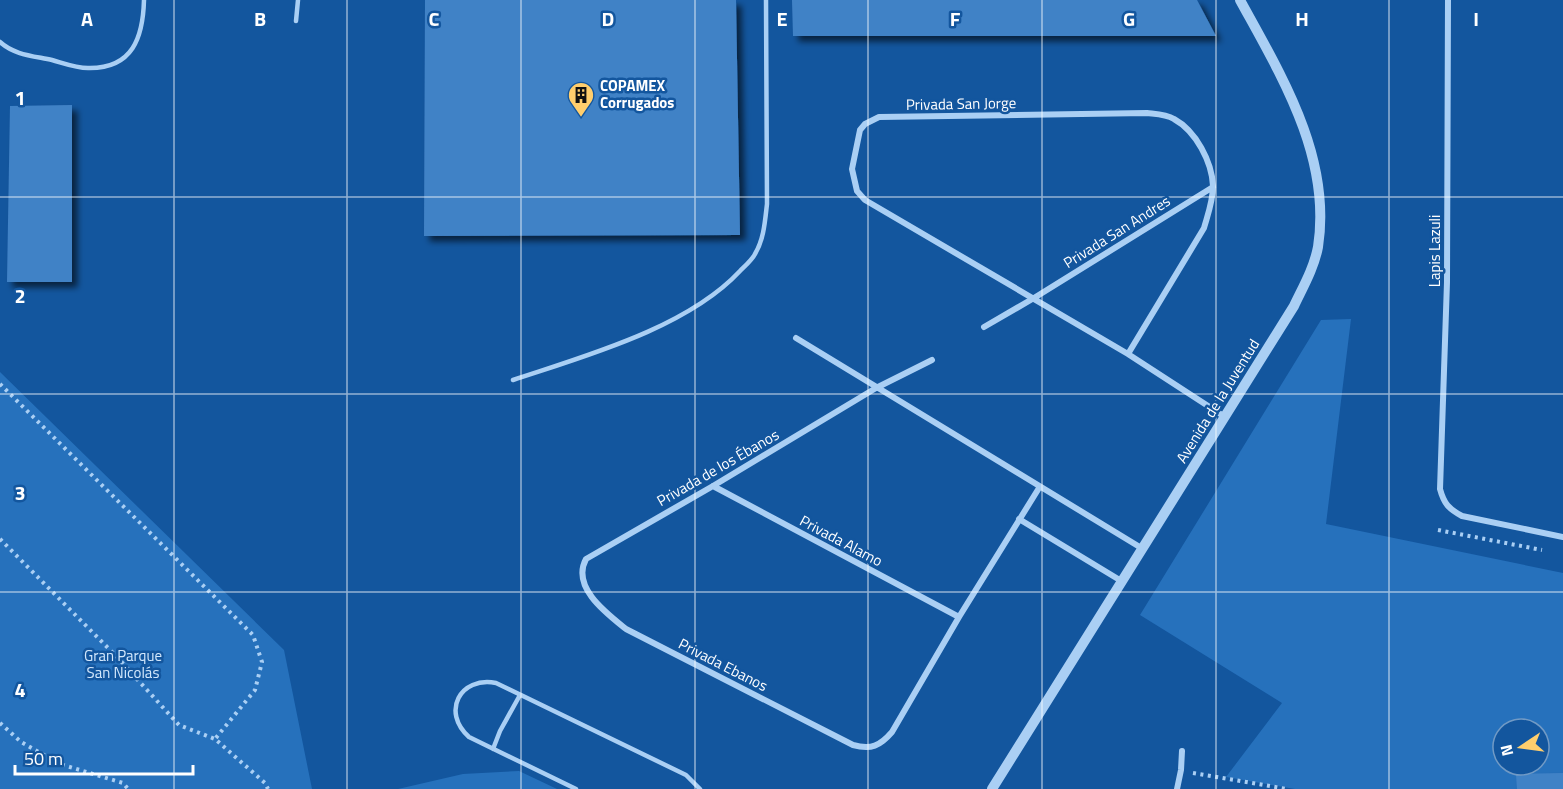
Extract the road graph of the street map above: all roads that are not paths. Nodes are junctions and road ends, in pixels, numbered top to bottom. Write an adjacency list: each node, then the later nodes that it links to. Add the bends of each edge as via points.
1 (144, 0): 7 (lane, via 139,39 133,50 112,64 86,68 16,52)
2 (298, 0): 6 (lane)
3 (766, 0): 14 (lane, via 767,204 764,231 755,255 706,299 653,329)
4 (1240, 0): 16 (street, Avenida de la Juventud, via 1290,91 1308,141 1320,213 1318,247 1309,275)
5 (1448, 0): 20 (street, Lapis Lazuli, via 1448,282 1440,489 1444,502 1462,516)
6 (296, 21)
7 (0, 42)
8 (1213, 187): 9 (street, Privada San Andres); 9 (street, Privada San Jorge, via 1203,150 1186,127 1162,114 879,117 865,124 860,130 852,169 857,191 865,201); 12 (street, Privada San Jorge, via 1204,228)
9 (1034, 298): 10 (street); 12 (street, Privada San Jorge)
10 (984, 327)
11 (796, 338): 15 (street)
12 (1128, 354): 16 (street, Privada San Jorge)
13 (932, 360): 15 (street, Privada de los Ébanos)
14 (513, 380)
15 (876, 388): 17 (street, Privada de los Ébanos); 18 (street)
16 (1226, 417): 21 (street, Avenida de la Juventud)
17 (713, 486): 22 (street, Privada de los Ébanos, via 597,551 586,559); 24 (street, Privada Alamo)
18 (1039, 488): 19 (street); 21 (street)
19 (1019, 519): 23 (street); 24 (street)
20 (1563, 537)
21 (1143, 549): 23 (street, Avenida de la Juventud)
22 (581, 575): 24 (street, Privada Ebanos, via 595,600 626,629 863,748 874,747 892,732)
23 (1123, 582): 30 (street, Avenida de la Juventud)
24 (959, 617)
25 (520, 695): 26 (lane); 26 (lane, via 496,684 477,682 468,686 456,704 462,731); 29 (lane, via 686,775)
26 (493, 749): 28 (lane)
27 (1182, 751): 31 (street)
28 (576, 789)
29 (700, 789)
30 (992, 789)
31 (1176, 789)

